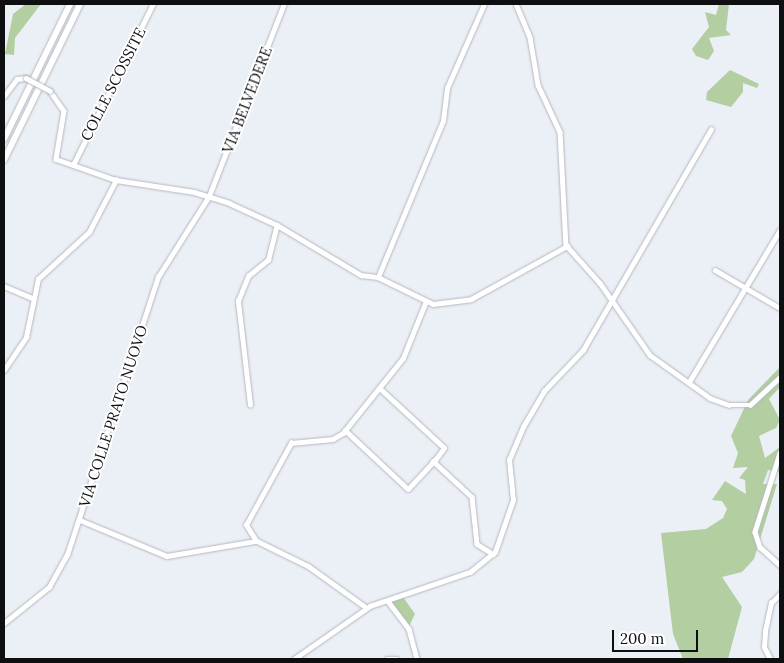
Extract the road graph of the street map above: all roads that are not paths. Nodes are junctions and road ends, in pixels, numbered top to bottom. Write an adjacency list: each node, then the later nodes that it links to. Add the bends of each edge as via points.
1 (70, 4): 9 (highway)
2 (80, 4): 10 (highway)
3 (152, 4): 11 (street, COLLE SCOSSITE)
4 (284, 4): 13 (street, VIA BELVEDERE)
5 (484, 4): 18 (street, via 447,88 443,122)
6 (516, 4): 16 (street, via 530,37 538,85 560,132)
7 (4, 96): 11 (street, bridge, via 17,79 26,78 50,91 64,111 54,156)
8 (711, 129): 21 (street, via 641,253)
9 (4, 139)
10 (4, 160)
11 (73, 165): 12 (street)
12 (116, 180): 13 (street); 22 (street, via 90,232 45,271)
13 (209, 196): 14 (street); 33 (street, VIA COLLE PRATO NUOVO, via 158,277)
14 (277, 226): 18 (street, via 361,275); 29 (street, via 268,260 248,276 238,301)
15 (780, 230): 20 (street)
16 (567, 246): 21 (street); 23 (street, via 471,299)
17 (715, 270): 20 (street)
18 (378, 277): 23 (street)
19 (4, 286): 22 (street)
20 (744, 287): 24 (street); 27 (street)
21 (610, 297): 27 (street, via 650,355); 35 (street, via 582,350 544,391 516,440 508,466 513,500 505,532)
22 (32, 298): 25 (street, via 26,337)
23 (426, 302): 28 (street, via 403,358)
24 (780, 308)
25 (4, 370)
26 (780, 377): 27 (street, via 760,400 745,406 717,402)
27 (689, 382)
28 (379, 388): 30 (street); 32 (street, via 444,448)
29 (250, 405)
30 (345, 430): 32 (street, via 408,489); 34 (street, via 336,438 296,441 288,446 246,525)
31 (780, 453): 36 (street, via 755,532 760,547)
32 (433, 461): 35 (street, via 472,497 477,515 477,544)
33 (80, 520): 34 (street, via 167,556); 40 (street, VIA COLLE PRATO NUOVO, via 49,587)
34 (256, 540): 39 (street, via 309,567)
35 (493, 554): 38 (street, via 470,572)
36 (780, 565)
37 (780, 594): 45 (street, via 770,603 765,631 764,647)
38 (388, 601): 39 (street); 44 (street, via 409,630)
39 (366, 608): 41 (street)
40 (4, 623)
41 (294, 659)
42 (387, 659): 43 (street)
43 (398, 659)
44 (417, 659)
45 (770, 659)

